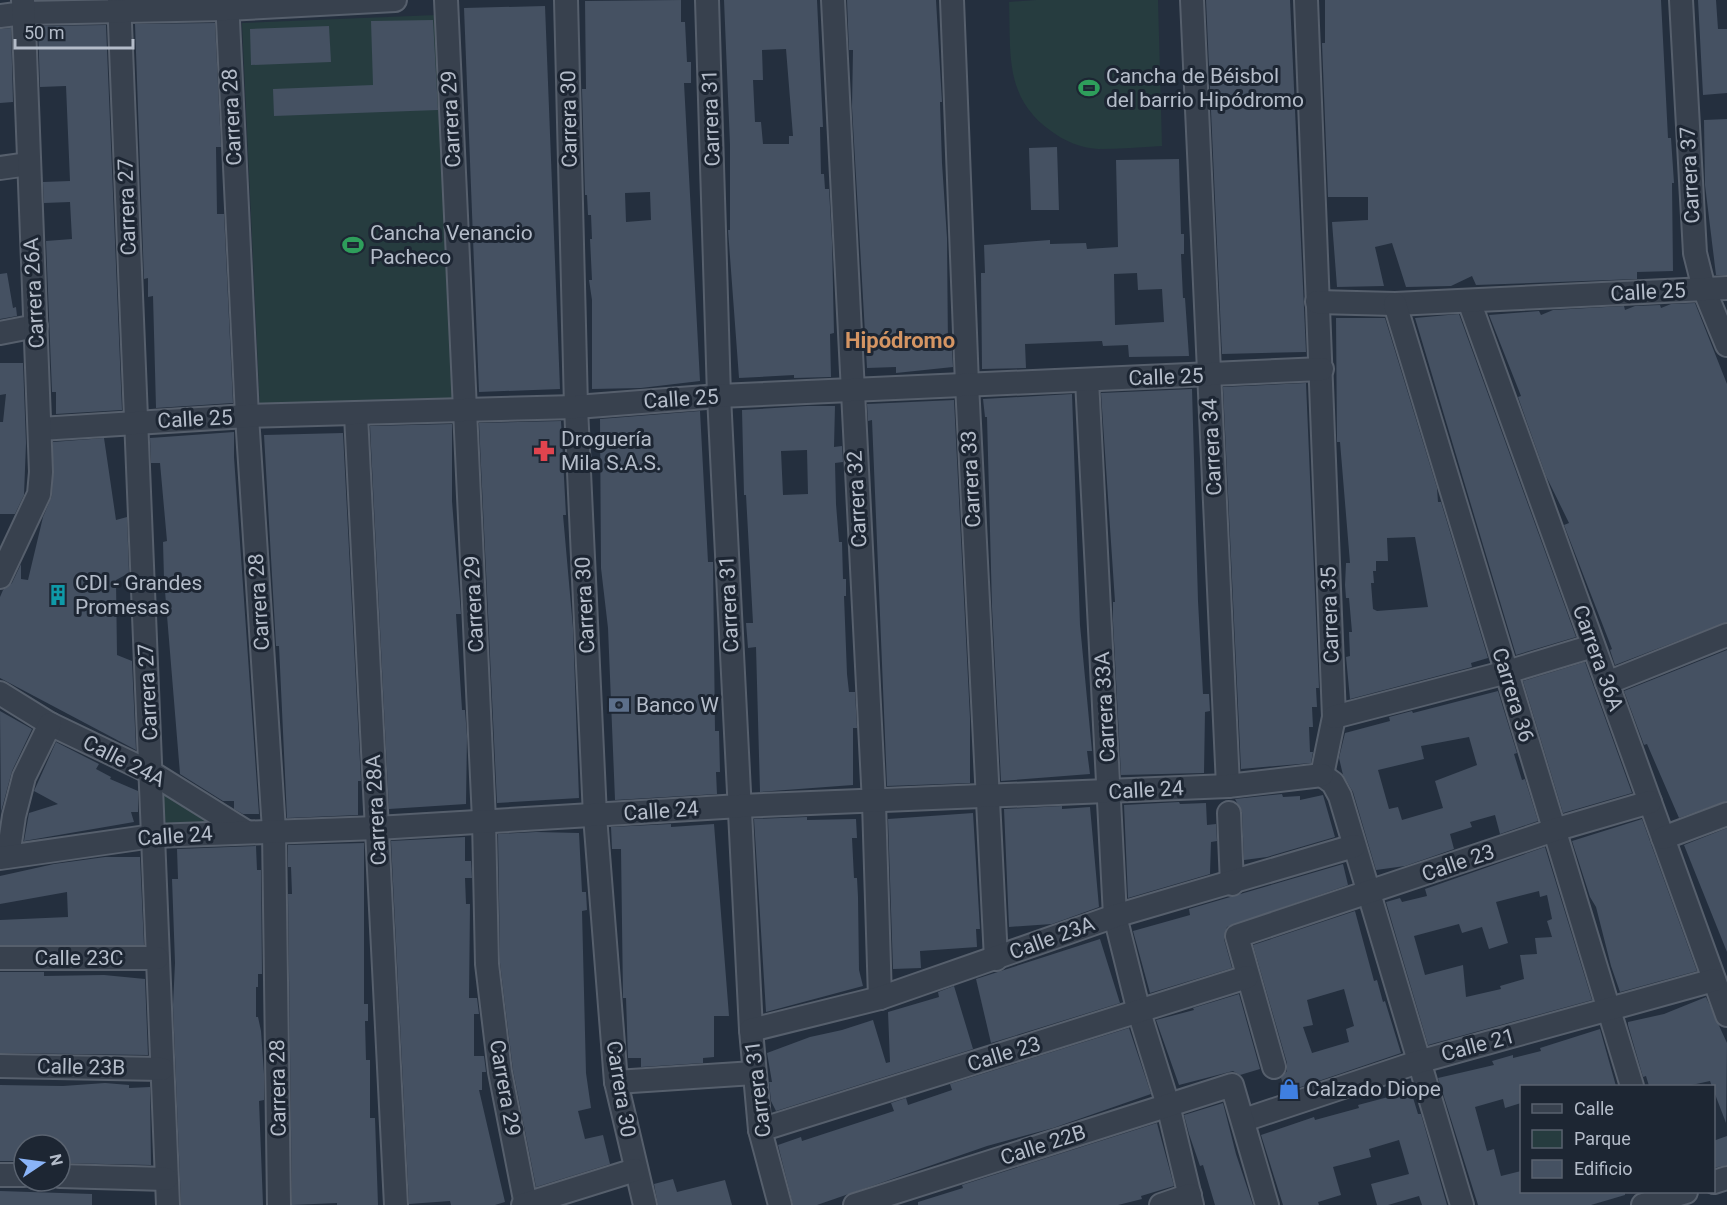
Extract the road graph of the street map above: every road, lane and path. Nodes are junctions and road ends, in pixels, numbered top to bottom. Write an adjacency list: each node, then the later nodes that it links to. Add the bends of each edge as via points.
1 (395, 0): 10 (street)
2 (446, 0): 32 (street, Carrera 29)
3 (566, 0): 31 (street, Carrera 30)
4 (707, 0): 30 (street, Carrera 31)
5 (833, 0): 29 (street, Carrera 32)
6 (952, 0): 28 (street, Carrera 33)
7 (1192, 0): 26 (street, Carrera 34)
8 (1306, 0): 20 (street, Carrera 35)
9 (1680, 0): 18 (street, Carrera 37, via 1693,233)
10 (339, 2): 11 (street)
11 (227, 5): 12 (street); 34 (street, Carrera 28)
12 (119, 6): 13 (street); 35 (street, Carrera 27)
13 (23, 7): 14 (street); 15 (street, Carrera 26A)
14 (0, 16)
15 (28, 164): 16 (street); 22 (street, Carrera 26A)
16 (0, 168)
17 (1727, 288): 18 (street, Calle 25)
18 (1704, 290): 19 (street, Calle 25); 24 (street, Carrera 37)
19 (1469, 301): 21 (street, Calle 25); 40 (street, Carrera 36A)
20 (1317, 302): 21 (street, Calle 25); 25 (street, Carrera 35)
21 (1395, 304): 41 (street, Carrera 36)
22 (36, 326): 23 (street); 36 (street, Carrera 26A)
23 (0, 333)
24 (1727, 345)
25 (1322, 369): 26 (street, Calle 25); 44 (street, Carrera 35)
26 (1209, 375): 27 (street, Calle 25); 48 (street, Carrera 34)
27 (1087, 380): 28 (street, Calle 25); 49 (street, Carrera 33A)
28 (967, 384): 29 (street, Calle 25); 50 (street, Carrera 33)
29 (851, 389): 30 (street, Calle 25); 52 (street, Carrera 32)
30 (719, 396): 31 (street, Calle 25); 53 (street, Carrera 31)
31 (576, 407): 32 (street, Calle 25); 56 (street, Carrera 30)
32 (466, 410): 33 (street, Calle 25); 57 (street, Carrera 29)
33 (356, 415): 34 (street, Calle 25); 58 (street, Carrera 28A)
34 (247, 416): 35 (street, Calle 25); 59 (street, Carrera 28)
35 (135, 423): 36 (street, Calle 25); 46 (street, Carrera 27)
36 (40, 429): 37 (street, Carrera 26A, via 39,494)
37 (10, 532): 38 (street, Carrera 26A)
38 (0, 577)
39 (1727, 635): 42 (street)
40 (1593, 646): 41 (street); 42 (street, Carrera 36A)
41 (1507, 672): 44 (street); 60 (street, Carrera 36)
42 (1607, 683): 51 (street, Carrera 36A)
43 (0, 693): 45 (street, Calle 24A)
44 (1334, 717): 47 (street, Carrera 35)
45 (50, 724): 46 (street, Calle 24A); 65 (street, via 24,777)
46 (152, 773): 61 (street, Calle 24A); 62 (street, Carrera 27)
47 (1322, 775): 48 (street, Calle 24); 64 (street, via 1333,783 1340,796)
48 (1228, 786): 49 (street, Calle 24)
49 (1110, 792): 50 (street, Calle 24); 68 (street, Carrera 33A)
50 (987, 797): 52 (street, Calle 24); 71 (street, Carrera 33)
51 (1650, 802): 60 (street, Calle 23); 63 (street, Carrera 36A)
52 (874, 803): 53 (street, Calle 24); 74 (street, Carrera 32)
53 (740, 806): 56 (street, Calle 24); 78 (street, Carrera 31)
54 (1229, 813): 66 (street)
55 (1727, 814): 63 (street)
56 (594, 816): 57 (street, Calle 24); 84 (street, Carrera 30)
57 (484, 820): 58 (street, Calle 24); 97 (street, Carrera 29, via 487,964 500,1072)
58 (377, 828): 59 (street, Calle 24); 96 (street, Carrera 28A)
59 (274, 830): 61 (street, Calle 24); 95 (street, Carrera 28)
60 (1554, 830): 67 (street, Calle 23); 75 (street, Carrera 36)
61 (245, 831): 62 (street, Calle 24)
62 (153, 836): 65 (street, Calle 24); 70 (street, Carrera 27)
63 (1663, 838): 73 (street, Carrera 36A)
64 (1354, 846): 66 (street, Calle 23A); 67 (street)
65 (4, 857)
66 (1232, 884): 68 (street, Calle 23A)
67 (1370, 893): 72 (street, Calle 23, via 1238,936); 79 (street)
68 (1115, 916): 71 (street, Calle 23A); 77 (street, Carrera 33A)
69 (0, 958): 70 (street, Calle 23C)
70 (157, 958): 82 (street, Carrera 27)
71 (996, 959): 74 (street, Calle 23A)
72 (1247, 977): 77 (street, Calle 23); 81 (street, Calle 23)
73 (1714, 980): 75 (street, Calle 21); 76 (street, Carrera 36A)
74 (880, 998): 78 (street, Calle 23A)
75 (1608, 1009): 79 (street, Calle 21); 85 (street, Carrera 36)
76 (1726, 1009)
77 (1139, 1012): 86 (street, Carrera 33A); 88 (street, Calle 23)
78 (751, 1030): 83 (street, Carrera 31)
79 (1418, 1062): 87 (street, Calle 21); 103 (street)
80 (0, 1066): 82 (street, Calle 23B)
81 (1274, 1067)
82 (162, 1069): 91 (street, Carrera 27)
83 (754, 1073): 84 (street); 88 (street, Carrera 31)
84 (616, 1082): 89 (street, Carrera 30)
85 (1632, 1085)
86 (1168, 1105): 87 (street, Calle 22B, via 1232,1085); 93 (street, Carrera 33A); 100 (street, Calle 22B)
87 (1244, 1120): 102 (street)
88 (760, 1130): 99 (street, Carrera 31)
89 (635, 1170): 97 (street); 98 (street, Carrera 30)
90 (72, 1176): 91 (street)
91 (166, 1179): 94 (street, Carrera 27)
92 (1671, 1197): 104 (street)
93 (1191, 1200): 101 (street)
94 (168, 1205)
95 (279, 1205)
96 (396, 1205)
97 (525, 1205)
98 (645, 1205)
99 (780, 1205)
100 (855, 1205)
101 (1161, 1205)
102 (1267, 1205)
103 (1462, 1205)
104 (1643, 1205)

